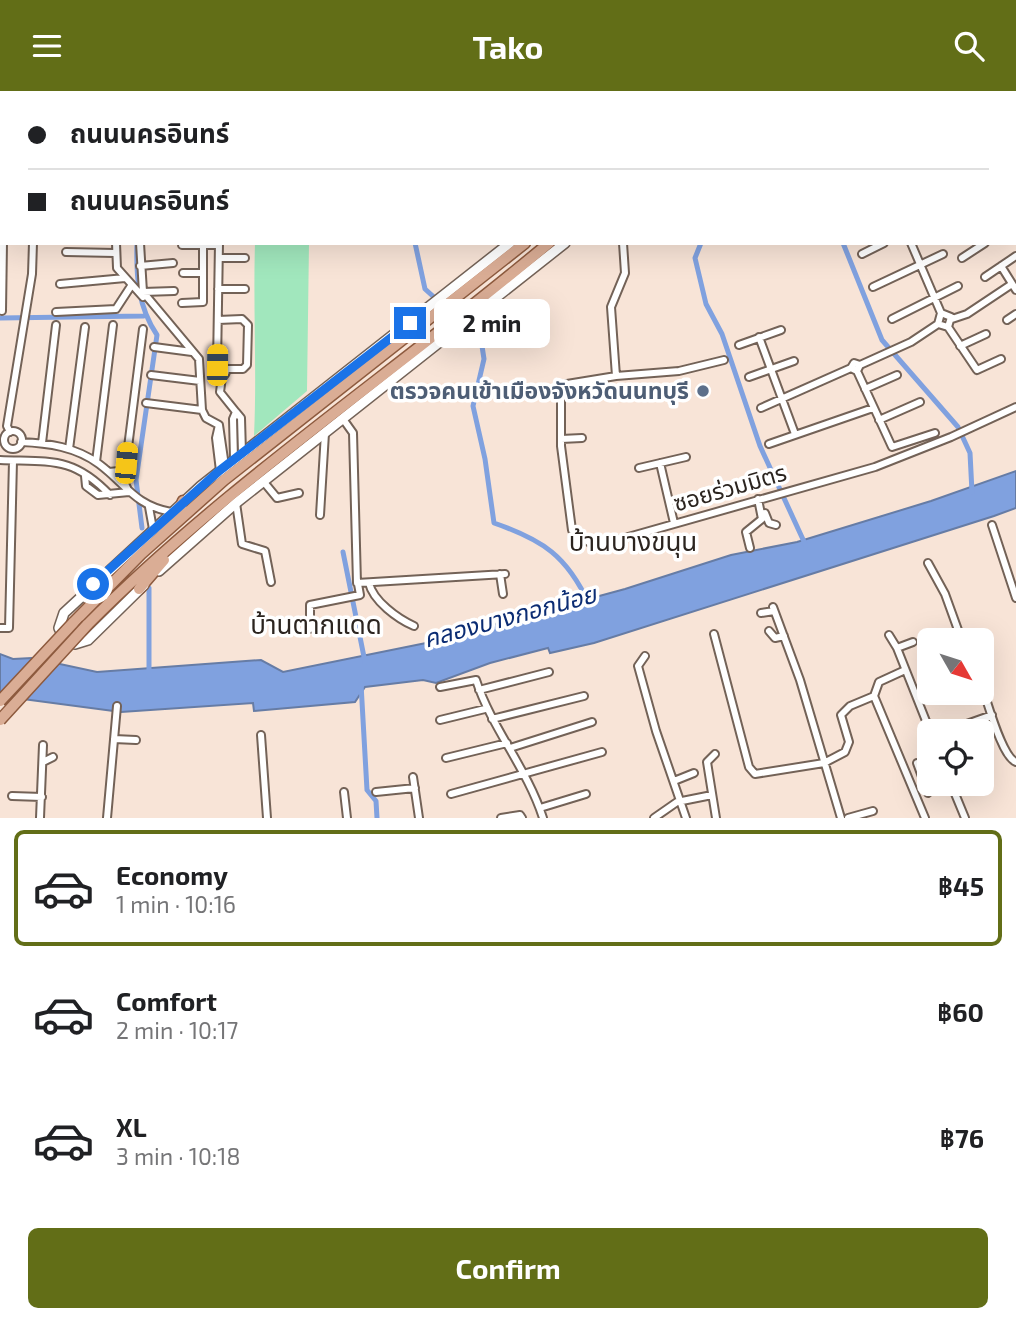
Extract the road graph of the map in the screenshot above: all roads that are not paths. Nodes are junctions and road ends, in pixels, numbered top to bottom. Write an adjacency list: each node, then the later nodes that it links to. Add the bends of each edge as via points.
1 (3, 245): 45 (street)
2 (33, 245): 91 (street, via 7,426)
3 (116, 245): 17 (street)
4 (140, 245): 26 (street)
5 (182, 245): 6 (street)
6 (203, 245): 29 (street)
7 (219, 245): 21 (street)
8 (508, 245): 44 (main road)
9 (523, 245): 44 (main road)
10 (547, 245): 49 (main road)
11 (562, 245): 49 (main road)
12 (623, 245): 77 (street, via 625,273 611,307)
13 (880, 245): 18 (street)
14 (912, 245): 25 (street)
15 (982, 245): 23 (street)
16 (66, 252): 17 (street)
17 (115, 253): 31 (street, via 117,268)
18 (862, 254)
19 (943, 254): 25 (street)
20 (1016, 256): 27 (street)
21 (219, 258): 22 (street); 37 (street)
22 (245, 258)
23 (962, 258)
24 (173, 263): 26 (street)
25 (919, 265): 35 (street); 41 (street)
26 (140, 266): 40 (street)
27 (1000, 266): 30 (street); 36 (street)
28 (183, 273): 29 (street)
29 (203, 273): 43 (street, via 203,302)
30 (985, 277)
31 (125, 278): 32 (street); 33 (street)
32 (61, 283)
33 (131, 286): 42 (street); 46 (street, via 116,309)
34 (958, 286): 41 (street)
35 (873, 287)
36 (1014, 287): 52 (street)
37 (218, 289): 38 (street); 51 (street)
38 (244, 289)
39 (174, 291): 40 (street)
40 (143, 292): 42 (street)
41 (934, 297): 47 (street); 50 (street)
42 (150, 303): 67 (street)
43 (182, 303)
44 (442, 304): 101 (main road); 126 (main road, via 224,480)
45 (2, 311)
46 (56, 312)
47 (941, 313): 52 (street); 54 (street)
48 (1016, 314): 53 (street)
49 (467, 318): 57 (main road)
50 (892, 319)
51 (218, 320): 71 (street); 73 (street, via 242,319 248,325 247,365)
52 (952, 320): 59 (street)
53 (1007, 320)
54 (938, 324): 59 (street); 72 (street)
55 (56, 325): 98 (street)
56 (113, 325): 105 (street)
57 (457, 325): 89 (main road); 124 (main road)
58 (85, 327): 100 (street)
59 (948, 327): 65 (street)
60 (143, 329): 109 (street, via 126,463)
61 (781, 330): 63 (street)
62 (986, 334): 65 (street)
63 (760, 337): 64 (street); 74 (street)
64 (739, 345)
65 (960, 346): 68 (street, via 977,370)
66 (154, 347): 67 (street)
67 (192, 352): 80 (street, via 199,359)
68 (1001, 359)
69 (724, 360): 77 (street)
70 (794, 361): 74 (street)
71 (217, 365): 73 (street); 78 (street, via 215,374)
72 (856, 368): 81 (street); 82 (street)
73 (227, 369): 78 (street)
74 (771, 369): 79 (street); 82 (street)
75 (151, 375): 80 (street)
76 (897, 375): 81 (street)
77 (617, 376): 96 (street, ซอยร่วมมิตร, via 563,387)
78 (222, 377): 101 (street, via 220,392 236,412)
79 (749, 377)
80 (200, 381): 88 (street)
81 (865, 389): 87 (street)
82 (782, 401): 86 (street); 94 (street)
83 (920, 402): 90 (street)
84 (146, 403): 88 (street)
85 (1016, 407): 114 (street, ซอยร่วมมิตร, via 875,467)
86 (761, 408)
87 (873, 408): 90 (street); 94 (street)
88 (202, 410): 107 (street, via 219,425 216,439)
89 (344, 419): 92 (main road); 130 (street, via 353,433)
90 (879, 420): 93 (street, via 894,448)
91 (10, 432): 97 (street, via 19,434); 97 (street, via 4,441 8,447 16,448)
92 (325, 433): 111 (main road); 119 (street)
93 (935, 433)
94 (795, 434): 99 (street)
95 (582, 438): 96 (street)
96 (561, 439): 120 (street, ซอยร่วมมิตร, via 573,532 600,545)
97 (21, 442): 98 (street)
98 (41, 443): 100 (street)
99 (769, 444)
100 (69, 449): 105 (street)
101 (238, 456): 107 (main road)
102 (686, 457): 106 (street)
103 (0, 460): 104 (street)
104 (13, 461): 112 (street, via 75,466 110,495); 137 (street, via 9,628)
105 (96, 461): 110 (street)
106 (660, 463): 108 (street); 120 (street)
107 (222, 468): 115 (main road)
108 (639, 468)
109 (119, 471): 110 (street); 112 (street)
110 (109, 472): 112 (street)
111 (263, 481): 113 (street, via 277,498); 116 (main road)
112 (129, 492): 117 (street)
113 (299, 493)
114 (760, 498): 120 (street, ซอยร่วมมิตร); 121 (street, via 768,522); 125 (street, via 762,519 746,532)
115 (183, 501): 118 (main road); 126 (main road)
116 (236, 503): 128 (street, via 242,544 267,553); 132 (main road)
117 (149, 507): 118 (street); 123 (street)
118 (171, 512): 123 (main road)
119 (320, 515)
120 (674, 523)
121 (776, 525)
122 (992, 525): 131 (street)
123 (153, 529): 132 (main road, via 64,613 61,632 69,642 82,644)
124 (181, 537): 132 (main road); 161 (main road, bridge, via 87,625)
125 (750, 548)
126 (141, 554): 153 (main road, bridge)
127 (928, 563): 138 (street)
128 (271, 582)
129 (369, 583): 130 (street); 133 (street, via 503,574); 136 (street, via 393,614)
130 (358, 584): 139 (street, via 360,596 310,605)
131 (1014, 587): 134 (street)
132 (139, 589)
133 (503, 594)
134 (1016, 598)
135 (761, 613): 143 (street, via 773,609)
136 (414, 626)
137 (0, 628)
138 (957, 628)
139 (310, 629)
140 (769, 631): 143 (street, via 775,638)
141 (714, 634): 175 (street, via 752,773)
142 (890, 635): 145 (street)
143 (784, 636): 175 (street)
144 (913, 642): 145 (street)
145 (897, 648): 147 (street)
146 (645, 656): 179 (street, via 638,666)
147 (904, 671): 152 (street, via 879,682); 159 (street)
148 (549, 673): 150 (street)
149 (440, 687): 150 (street, via 474,679)
150 (479, 690): 156 (street)
151 (583, 696): 158 (street)
152 (874, 696): 175 (street, via 844,711 841,720 848,746 843,754); 205 (street)
153 (0, 701)
154 (988, 705): 157 (street)
155 (117, 706): 165 (street)
156 (485, 709): 158 (street); 162 (street)
157 (992, 715): 160 (street); 174 (street, via 1009,758)
158 (492, 719): 168 (street)
159 (925, 719)
160 (981, 719)
161 (0, 720)
162 (440, 720)
163 (592, 722): 168 (street)
164 (261, 735): 194 (street)
165 (114, 739): 166 (street); 193 (street)
166 (135, 740)
167 (43, 745): 173 (street)
168 (508, 745): 172 (street); 177 (street)
169 (602, 752): 177 (street)
170 (715, 754): 185 (street, via 707,761)
171 (53, 757): 173 (street)
172 (446, 758)
173 (43, 762): 188 (street)
174 (1016, 762)
175 (824, 763): 203 (street)
176 (694, 773): 179 (street)
177 (527, 775): 183 (street); 190 (street)
178 (413, 777): 180 (street)
179 (674, 781): 189 (street)
180 (415, 788): 182 (street); 196 (street)
181 (344, 792): 195 (street)
182 (376, 792)
183 (451, 794)
184 (586, 794): 190 (street)
185 (712, 795): 189 (street); 202 (street)
186 (12, 796): 188 (street)
187 (956, 796): 206 (street)
188 (42, 797): 192 (street)
189 (681, 801): 200 (street); 201 (street)
190 (540, 808): 199 (street)
191 (873, 811): 204 (street)
192 (40, 818)
193 (107, 818)
194 (267, 818)
195 (347, 818)
196 (419, 818)
197 (501, 818): 198 (street)
198 (522, 818)
199 (543, 818)
200 (654, 818)
201 (686, 818)
202 (716, 818)
203 (841, 818)
204 (849, 818)
205 (925, 818)
206 (965, 818)

